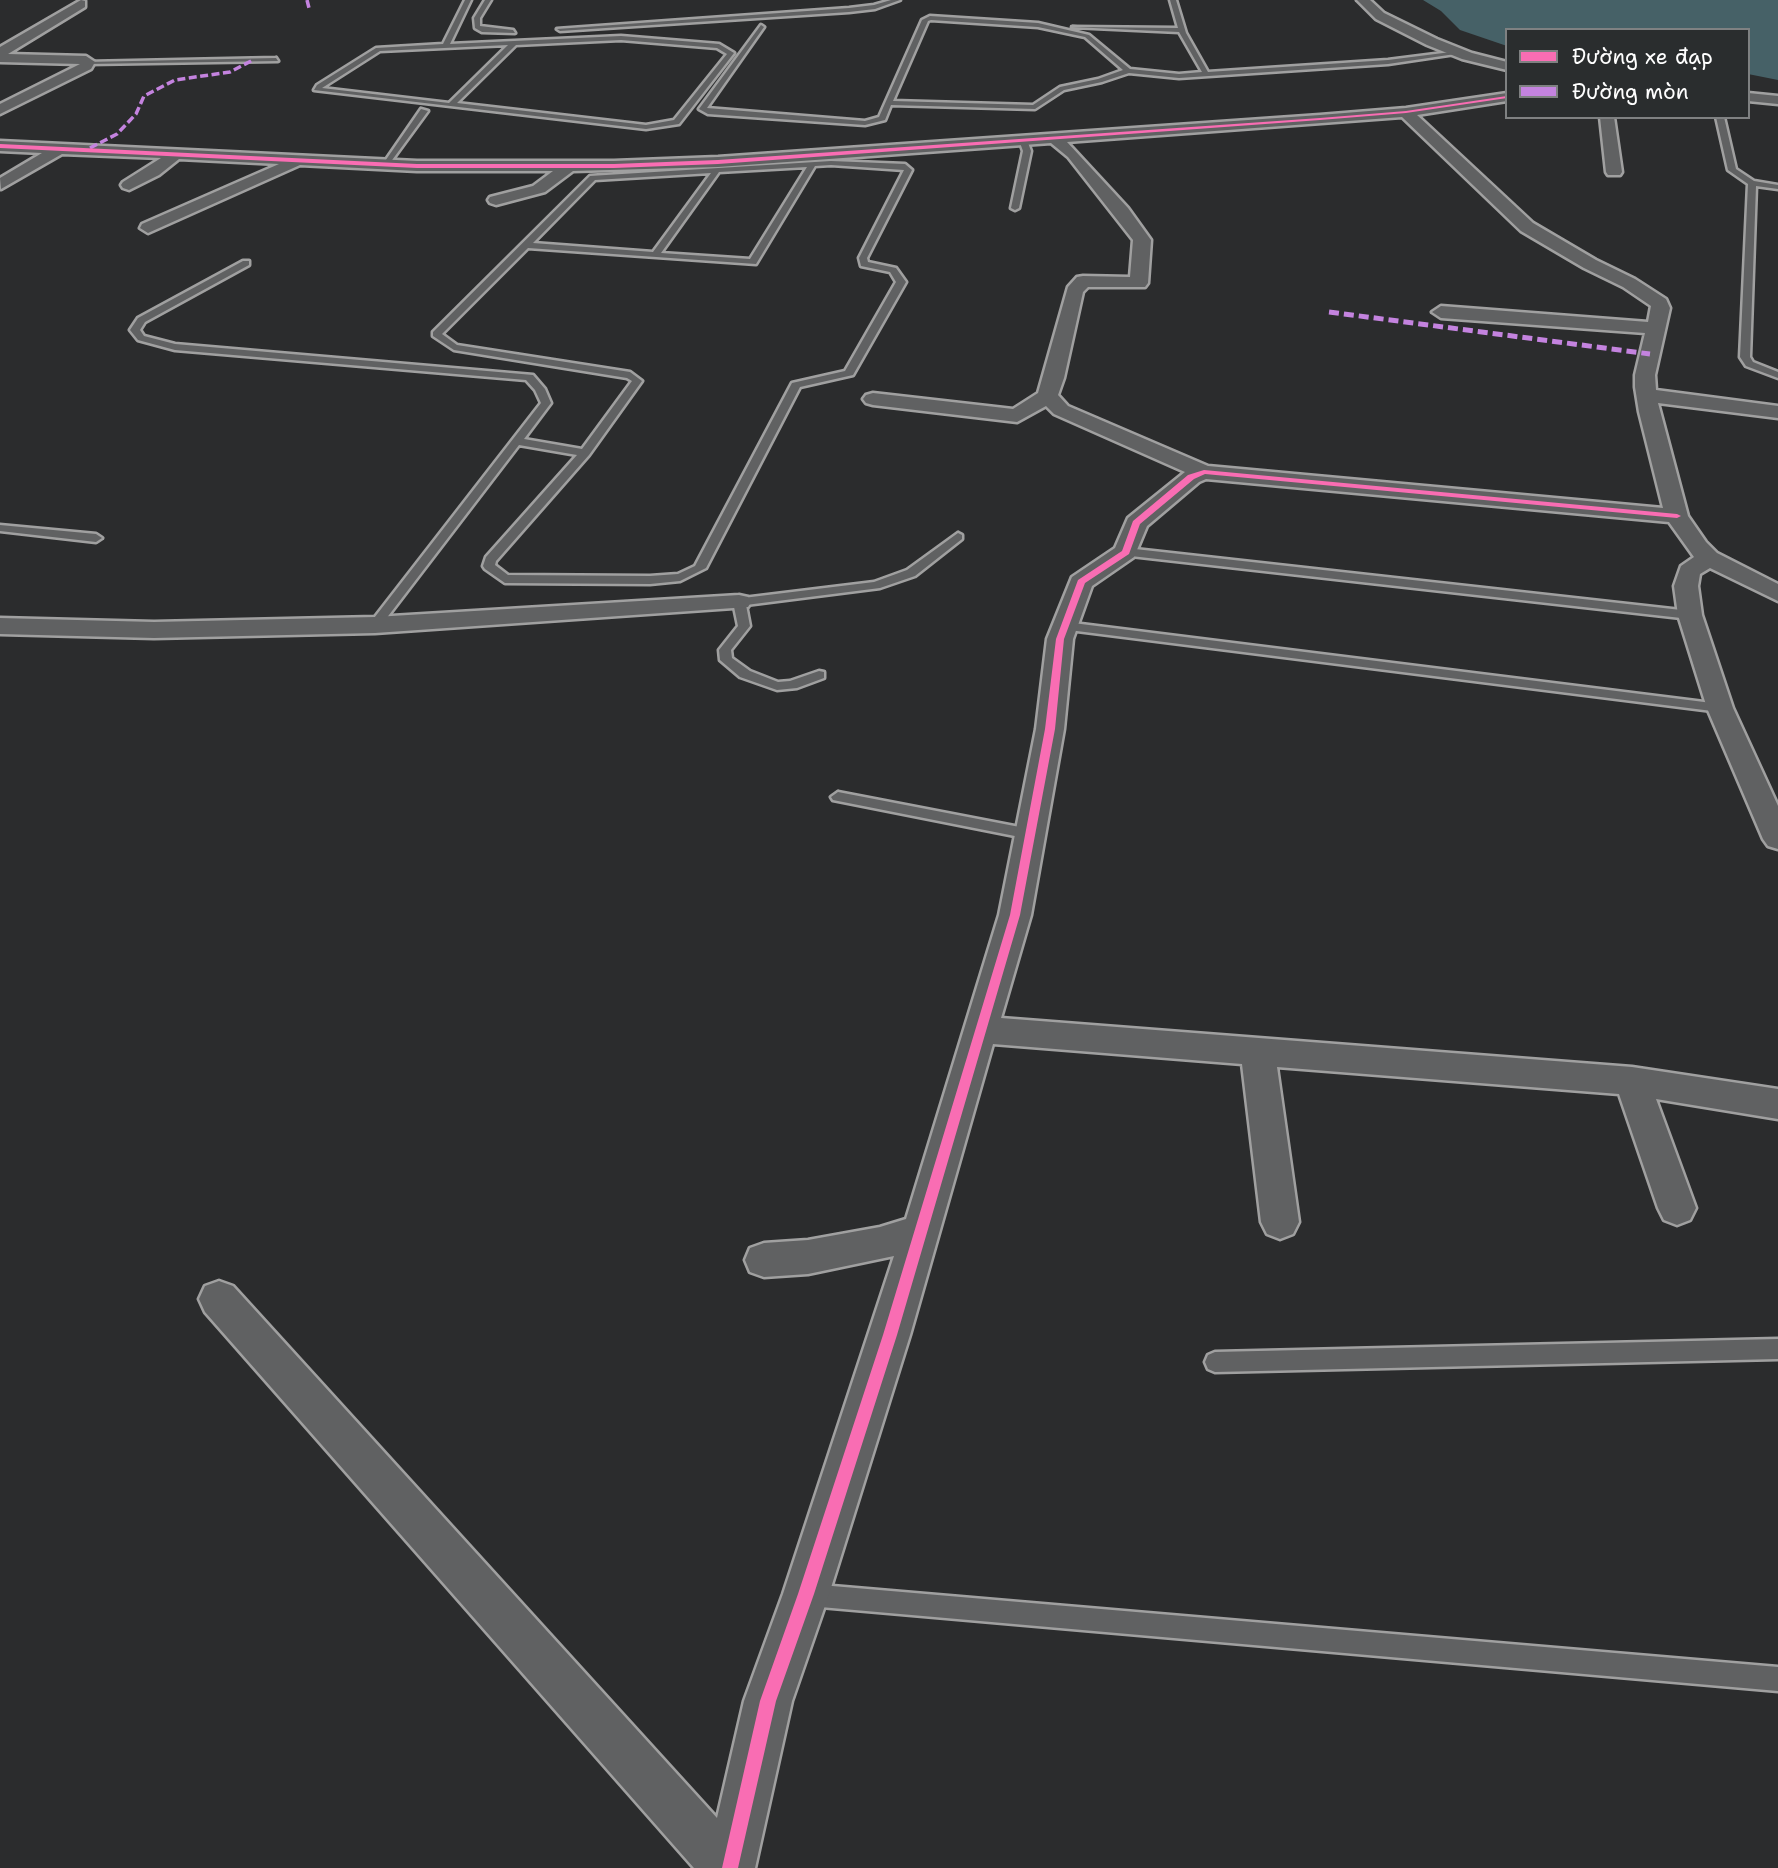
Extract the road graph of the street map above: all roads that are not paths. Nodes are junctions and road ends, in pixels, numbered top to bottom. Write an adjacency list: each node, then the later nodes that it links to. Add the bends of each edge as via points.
1 (468, 0): 13 (lane)
2 (488, 0): 11 (lane, via 477,27)
3 (897, 0): 9 (lane, via 849,10)
4 (1173, 0): 10 (lane)
5 (1363, 0): 15 (street, via 1380,16)
6 (80, 4): 14 (street)
7 (761, 27): 24 (lane, via 703,109 865,123 882,118)
8 (1070, 27): 10 (lane)
9 (546, 30)
10 (1182, 30): 21 (lane)
11 (520, 32)
12 (516, 41): 13 (lane); 26 (lane); 26 (lane, via 621,38 719,46 731,53 676,122 646,127)
13 (446, 45): 26 (lane, via 378,49 318,90)
14 (0, 53)
15 (1458, 53): 19 (street); 21 (lane)
16 (0, 58): 18 (street)
17 (276, 60): 18 (lane)
18 (88, 62): 27 (street)
19 (1505, 65)
20 (1128, 71): 21 (lane); 24 (lane, via 1062,88 1035,107); 24 (lane, via 1087,36 1038,25 930,18 925,20)
21 (1206, 74)
22 (1505, 97): 29 (street)
23 (1750, 98): 25 (street)
24 (889, 103)
25 (1776, 104)
26 (451, 105)
27 (0, 110)
28 (424, 111): 38 (lane)
29 (1406, 112): 32 (street); 54 (street, via 1527,226 1659,303)
30 (1607, 119): 42 (street)
31 (1720, 119): 43 (lane, via 1732,170)
32 (1054, 138): 33 (street); 57 (street, via 1073,154 1142,240 1139,283 1083,281 1074,291)
33 (1023, 140): 40 (street); 48 (lane, via 1027,151)
34 (0, 146): 35 (street)
35 (59, 149): 36 (street); 44 (street)
36 (175, 155): 37 (street); 45 (street)
37 (298, 162): 38 (street); 49 (street)
38 (384, 165): 40 (street)
39 (812, 165): 41 (lane); 51 (lane, via 753,262); 61 (lane, via 905,166 908,170 863,258 864,264 893,270 901,282 849,373 796,385 700,568 680,577 650,580 505,579 489,566)
40 (567, 168): 47 (street, via 538,189)
41 (716, 171): 50 (lane, via 593,178); 51 (lane)
42 (1614, 172)
43 (1752, 183): 46 (lane); 55 (lane, via 1745,357 1749,364)
44 (1, 184)
45 (129, 185)
46 (1778, 187)
47 (496, 200)
48 (1015, 208)
49 (148, 228)
50 (525, 245): 51 (lane); 61 (lane, via 436,334 454,348 630,375 637,381)
51 (656, 254)
52 (246, 263): 60 (lane, via 141,320 135,330 141,338 175,346 529,377 546,403)
53 (1441, 312): 54 (street)
54 (1656, 328): 56 (street, via 1645,375)
55 (1778, 375)
56 (1646, 395): 59 (street); 63 (street)
57 (1047, 396): 58 (street, via 1017,416); 62 (street, via 1061,410)
58 (873, 399)
59 (1778, 412)
60 (517, 441): 61 (lane); 72 (lane)
61 (585, 453)
62 (1204, 471): 63 (street); 67 (street, via 1136,523)
63 (1677, 516): 68 (street)
64 (0, 528): 66 (lane)
65 (958, 537): 70 (lane, via 911,573 876,584)
66 (96, 538)
67 (1126, 552): 71 (lane); 74 (street, via 1081,582)
68 (1709, 558): 69 (street); 71 (street, via 1689,571)
69 (1778, 594)
70 (739, 602): 72 (street); 75 (lane, via 744,626 725,650 726,660 745,674 776,685 792,685)
71 (1690, 615): 76 (street)
72 (375, 625): 73 (street, via 154,631)
73 (0, 626)
74 (1065, 626): 76 (lane); 78 (street)
75 (819, 675)
76 (1720, 708): 79 (street)
77 (838, 797): 78 (lane)
78 (1030, 834): 80 (street, via 1015,915)
79 (1778, 839)
80 (982, 1030): 81 (street); 86 (street)
81 (1258, 1052): 82 (street); 85 (street)
82 (1632, 1081): 83 (street); 84 (street)
83 (1778, 1104)
84 (1677, 1208)
85 (1280, 1222)
86 (923, 1230): 87 (street, via 880,1244); 91 (street)
87 (764, 1260)
88 (219, 1299): 93 (street)
89 (1778, 1349): 90 (lane)
90 (1215, 1362)
91 (806, 1594): 92 (lane); 93 (street, via 768,1702)
92 (1778, 1679)
93 (729, 1868)

